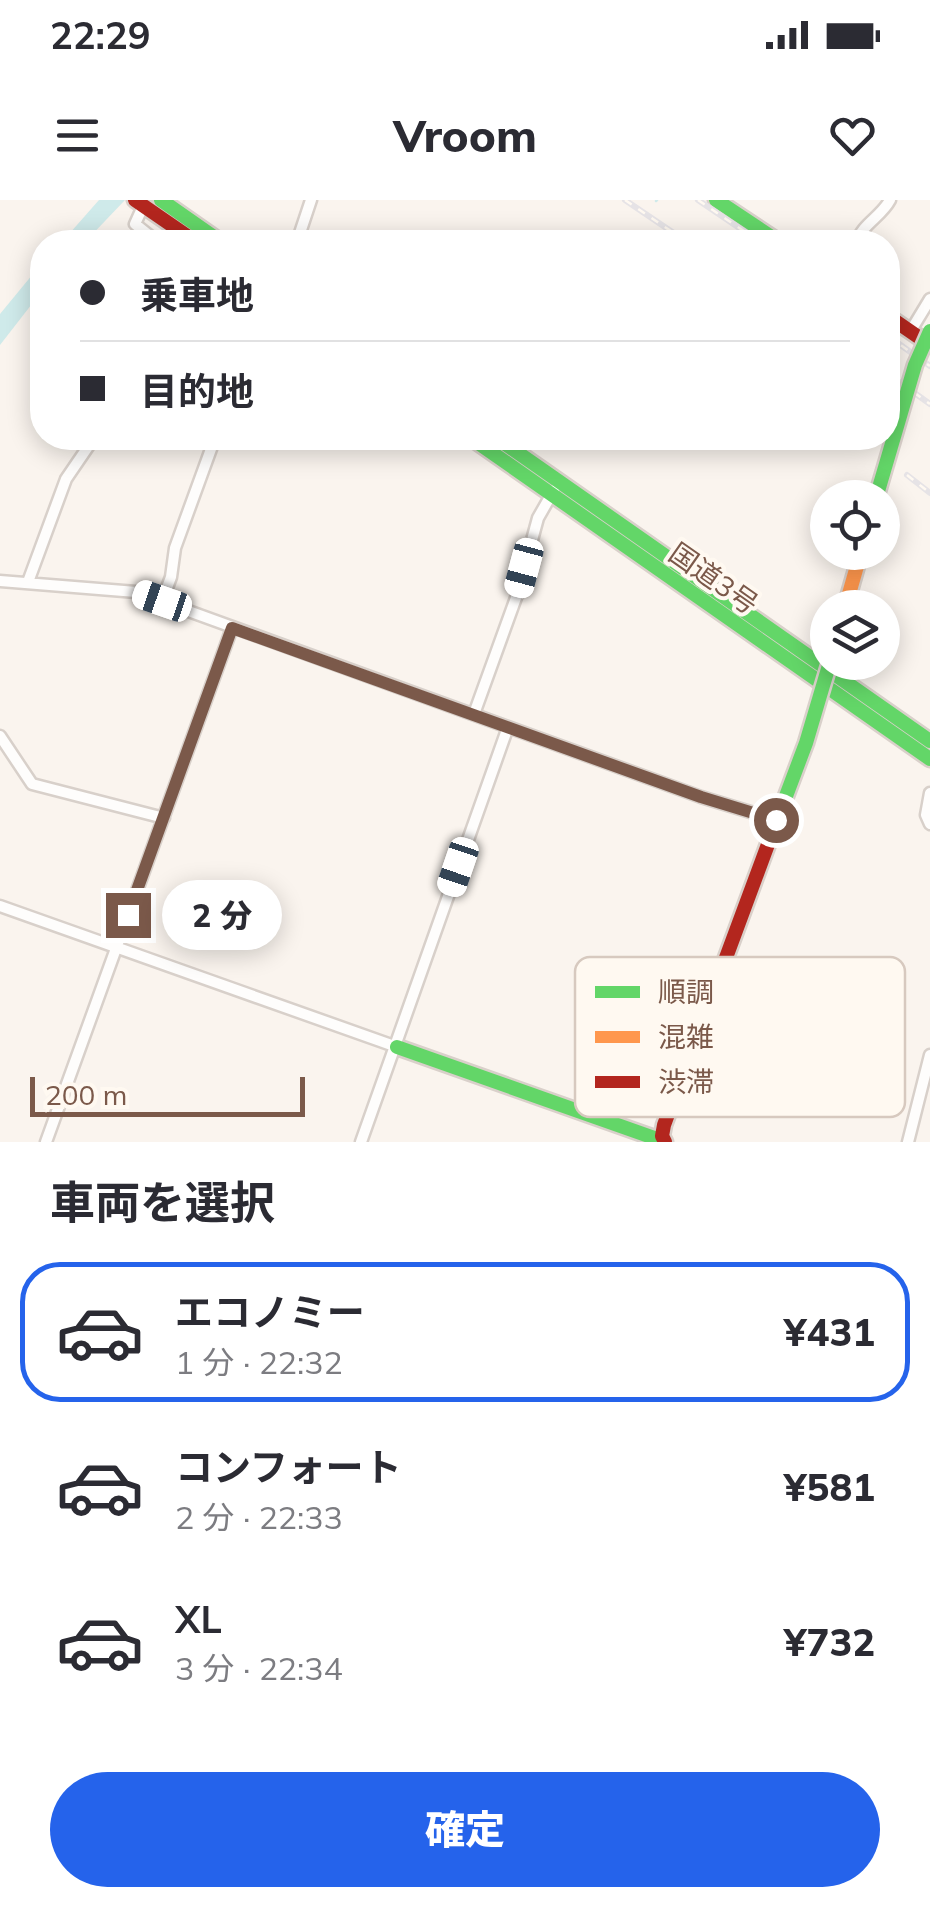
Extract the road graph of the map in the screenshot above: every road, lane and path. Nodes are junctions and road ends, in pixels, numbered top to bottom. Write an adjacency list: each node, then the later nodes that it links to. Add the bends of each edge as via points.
1 (161, 200): 8 (main road)
2 (311, 200): 9 (street)
3 (716, 200): 10 (main road)
4 (890, 200): 11 (street)
5 (142, 202): 6 (street, via 135,224); 7 (main road)
6 (142, 230)
7 (180, 230)
8 (204, 230)
9 (301, 230)
10 (761, 230)
11 (864, 230)
12 (930, 299): 15 (street)
13 (900, 325): 15 (main road)
14 (930, 331): 17 (main road, bridge)
15 (910, 332): 16 (main road)
16 (930, 346)
17 (900, 414)
18 (86, 450): 26 (street, via 66,479)
19 (211, 450): 27 (street)
20 (490, 450): 24 (main road, 国道3号)
21 (511, 450): 24 (main road, 国道3号)
22 (890, 450): 23 (main road, bridge)
23 (881, 480)
24 (555, 488): 30 (street, via 538,518); 33 (main road, 国道3号); 34 (main road, 国道3号)
25 (0, 581): 26 (street)
26 (28, 582): 27 (street, via 126,590)
27 (162, 601): 28 (street)
28 (232, 628): 30 (street); 36 (street)
29 (825, 680): 37 (main road, bridge)
30 (474, 714): 31 (street)
31 (508, 727): 37 (street); 42 (street)
32 (0, 736): 36 (street, via 32,784)
33 (930, 742)
34 (930, 758)
35 (930, 793): 38 (street)
36 (164, 818): 40 (street)
37 (776, 820): 41 (main road)
38 (930, 824)
39 (0, 906): 40 (street)
40 (117, 948): 42 (street); 48 (street)
41 (726, 957)
42 (396, 1047): 44 (main road); 49 (street)
43 (930, 1055): 50 (street)
44 (575, 1111)
45 (590, 1117): 47 (main road)
46 (667, 1117): 47 (main road)
47 (657, 1141)
48 (46, 1142)
49 (362, 1142)
50 (908, 1142)

